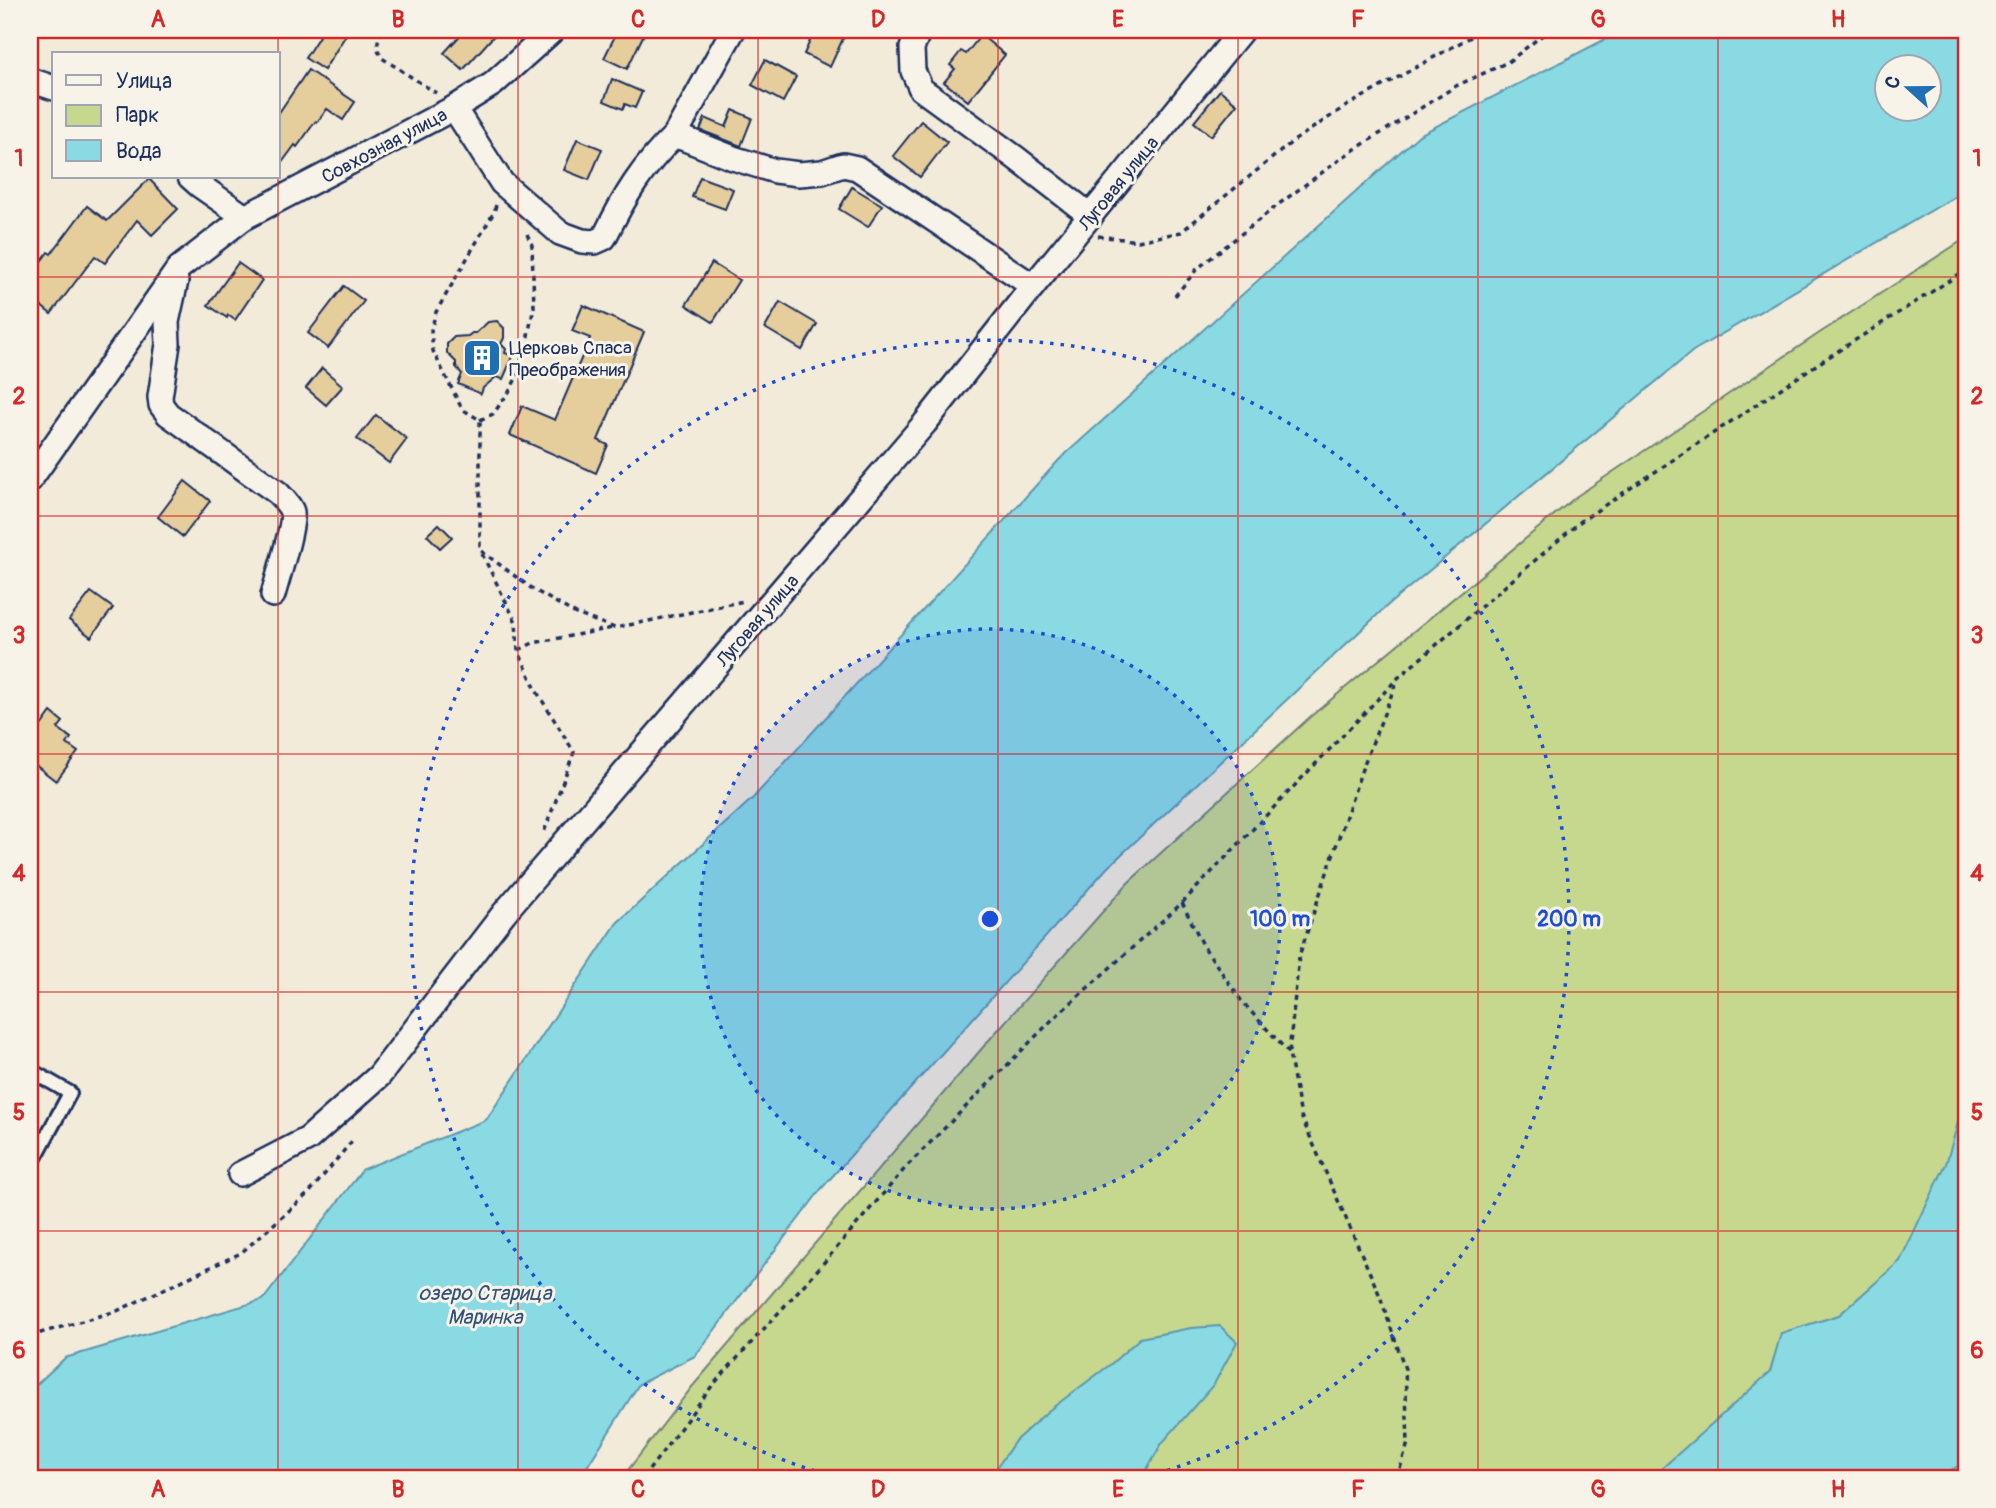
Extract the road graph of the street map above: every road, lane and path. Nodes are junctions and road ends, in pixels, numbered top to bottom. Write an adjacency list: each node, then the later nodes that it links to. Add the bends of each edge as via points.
1 (381, 30): 10 (path, via 377,44 382,58)
2 (553, 30): 10 (street, Совхозная улица, via 493,84)
3 (733, 30): 11 (street)
4 (919, 30): 16 (street, via 912,48 913,71 921,89 1016,158)
5 (1242, 30): 16 (street, Луговая улица)
6 (1483, 30): 16 (path, via 1292,142 1181,232 1138,241 1103,237)
7 (1549, 30): 20 (path, via 1508,62 1455,86 1346,155 1197,269)
8 (30, 80): 9 (street)
9 (52, 87)
10 (454, 108): 13 (street); 14 (street, Совхозная улица)
11 (674, 135): 13 (street, via 639,174 604,238 596,242 560,233); 19 (street, via 775,171 799,174 843,165 857,168)
12 (191, 178): 14 (street)
13 (502, 183): 21 (path, via 494,212 436,312 431,330 433,351 445,378 462,409)
14 (245, 217): 17 (street, Совхозная улица)
15 (523, 222): 21 (path, via 532,246 534,307 522,369 493,414)
16 (1085, 223): 19 (street, Луговая улица)
17 (179, 268): 22 (street, Совхозная улица); 25 (street, via 167,322 161,405 278,493 293,513)
18 (1966, 270): 28 (path, via 1581,521)
19 (1033, 286): 24 (street, Луговая улица)
20 (1175, 296)
21 (480, 420): 23 (path)
22 (30, 480)
23 (480, 550): 26 (path, via 531,588 576,614); 27 (path, via 516,622)
24 (782, 592): 26 (path); 35 (street, Луговая улица, via 504,913 379,1076 307,1139)
25 (273, 595)
26 (615, 628): 27 (path, via 533,643)
27 (518, 650): 29 (path, via 537,692 574,752)
28 (1399, 677): 30 (path); 31 (path, via 1362,769 1299,956)
29 (542, 835)
30 (1182, 903): 31 (path, via 1204,947 1243,1003); 37 (path, via 1053,1019 908,1165 712,1387)
31 (1289, 1053): 38 (path, via 1301,1116 1380,1296 1405,1369 1408,1443)
32 (30, 1070): 34 (lane, via 70,1093)
33 (352, 1141): 36 (path, via 309,1193 241,1253 117,1311)
34 (30, 1167)
35 (240, 1174)
36 (30, 1336)
37 (643, 1478)
38 (1397, 1478)

